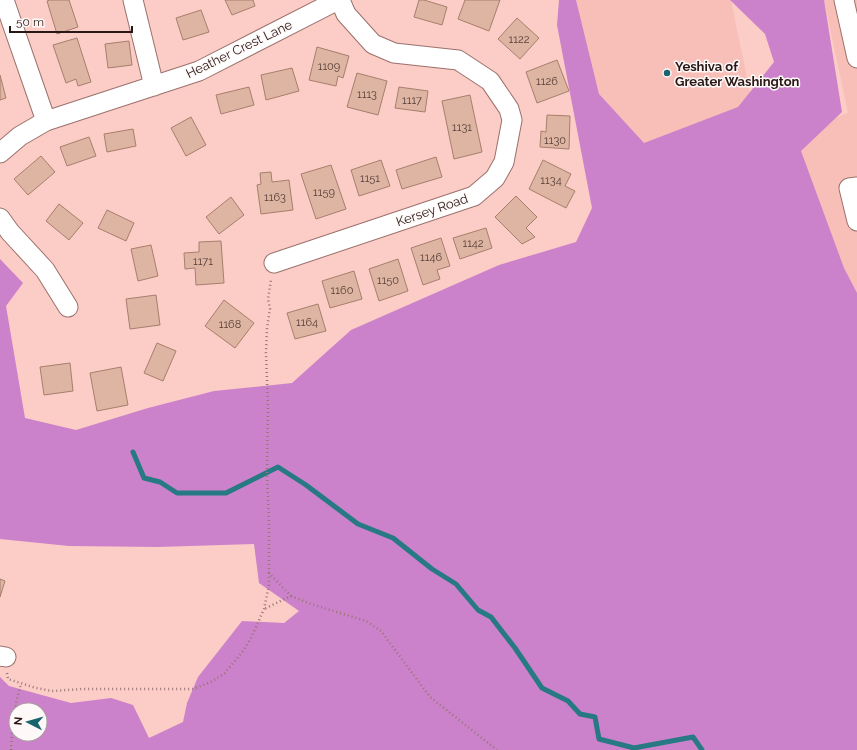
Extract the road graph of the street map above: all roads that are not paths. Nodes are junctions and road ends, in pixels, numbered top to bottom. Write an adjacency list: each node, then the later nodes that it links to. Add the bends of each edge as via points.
1 (4, 0): 7 (street)
2 (133, 0): 6 (street)
3 (339, 0): 6 (street, Heather Crest Lane, via 199,71); 12 (street, Kersey Road, via 346,14 373,44 394,53 458,60 490,81 509,109 512,120 504,162 495,178 474,196)
4 (844, 0): 5 (street)
5 (857, 58)
6 (154, 86): 7 (street, Heather Crest Lane)
7 (46, 121): 8 (street, Heather Crest Lane, via 20,136)
8 (0, 153)
9 (857, 187): 11 (street, via 849,188)
10 (0, 218): 13 (street, via 45,270)
11 (857, 220)
12 (274, 263)
13 (68, 307)

